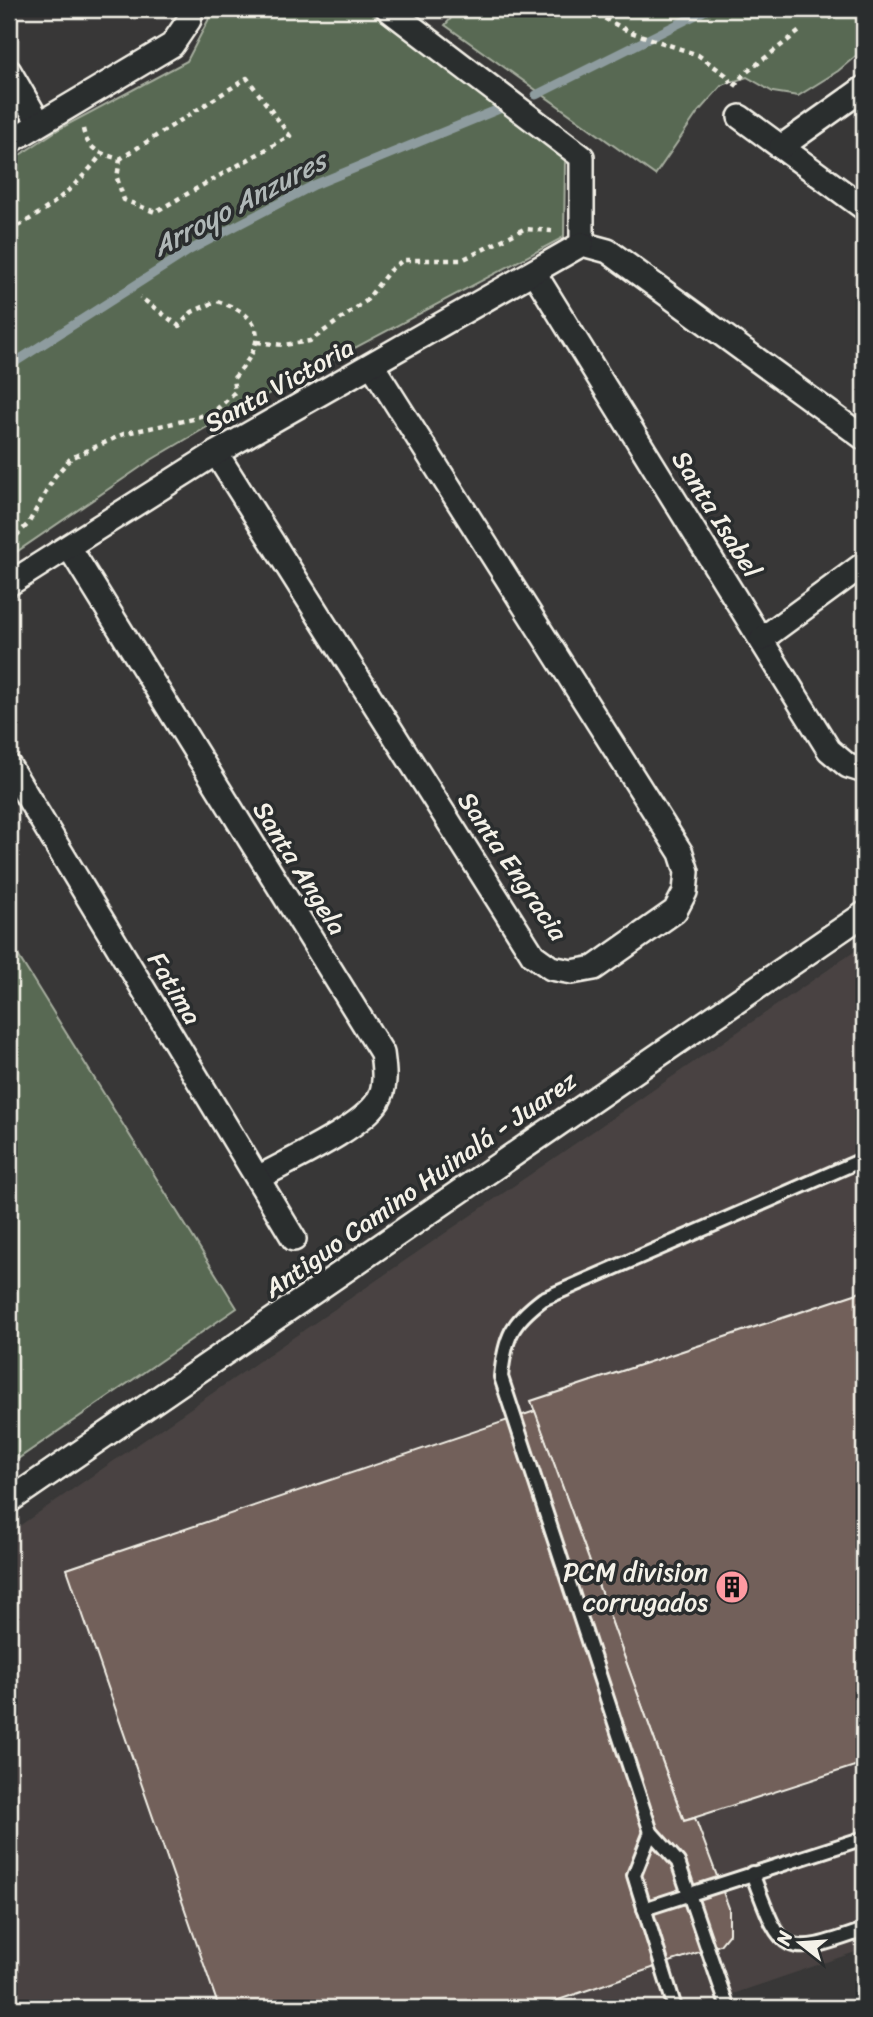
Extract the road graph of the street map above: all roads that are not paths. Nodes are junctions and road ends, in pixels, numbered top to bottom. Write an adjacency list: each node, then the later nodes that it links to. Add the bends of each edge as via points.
1 (388, 9): 10 (street, via 582,157)
2 (190, 14): 6 (street, via 172,45)
3 (9, 71): 6 (street)
4 (864, 88): 8 (street)
5 (740, 117): 8 (street)
6 (39, 123): 7 (street)
7 (9, 142)
8 (781, 147): 9 (street)
9 (864, 208)
10 (582, 240): 11 (street, Santa Victoria); 13 (street, via 608,251)
11 (535, 274): 12 (street, Santa Victoria); 18 (street, Santa Isabel)
12 (372, 365): 14 (street, Santa Victoria); 14 (street, Santa Engracia, via 681,853 687,872 685,892 676,911 594,968 572,972 551,968 533,955)
13 (864, 438)
14 (216, 453): 15 (street, Santa Victoria)
15 (69, 547): 17 (street, Santa Victoria); 23 (street, Santa Angela, via 382,1053 385,1076 379,1100 364,1118)
16 (864, 564): 18 (street)
17 (9, 584)
18 (762, 639): 20 (street, Santa Isabel, via 829,750 848,766)
19 (9, 766): 23 (street, Fatima)
20 (864, 771)
21 (864, 914): 25 (street, Antiguo Camino Huinalá - Juarez)
22 (864, 1159): 26 (lane, via 543,1299 520,1316 504,1344 501,1377)
23 (258, 1178): 24 (street, Fatima)
24 (294, 1238)
25 (9, 1501)
26 (651, 1832): 29 (lane, via 678,1862); 30 (lane, via 634,1875)
27 (864, 1838): 28 (lane)
28 (752, 1873): 29 (lane); 31 (lane, via 772,1928 784,1941 799,1948 816,1947)
29 (689, 1894): 30 (lane); 33 (lane)
30 (644, 1909): 32 (lane)
31 (864, 1930)
32 (676, 2008)
33 (728, 2008)

